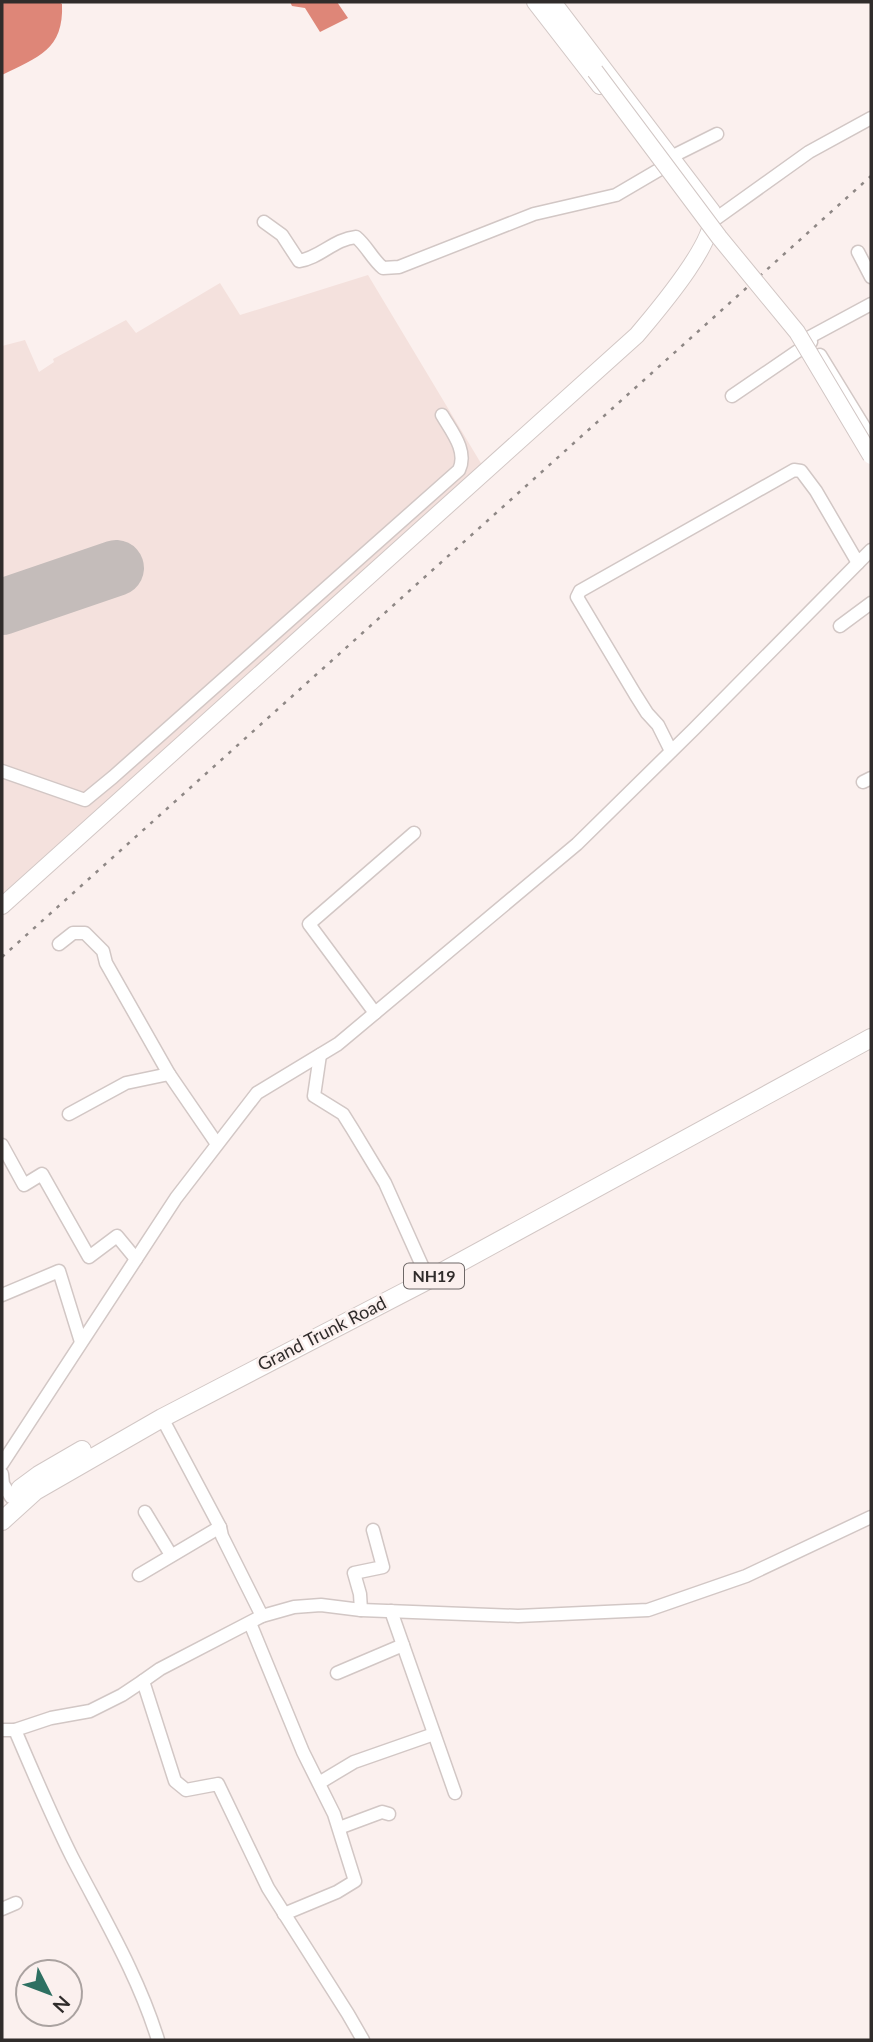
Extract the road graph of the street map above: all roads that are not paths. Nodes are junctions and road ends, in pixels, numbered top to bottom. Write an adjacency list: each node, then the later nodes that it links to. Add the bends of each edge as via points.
1 (535, 2): 6 (main road)
2 (543, 2): 17 (main road, bridge, via 719,237 797,332)
3 (553, 2): 6 (main road)
4 (871, 118): 7 (street, via 809,152)
5 (717, 134): 6 (street)
6 (667, 164): 7 (main road, via 712,211); 8 (street, via 616,195 534,214 399,267 383,268 356,237 341,239 299,261 282,235); 9 (main road)
7 (714, 220): 9 (main road)
8 (264, 222)
9 (705, 237): 26 (main road, via 676,289 637,335)
10 (858, 252): 11 (street)
11 (871, 277)
12 (871, 304): 13 (street)
13 (807, 343): 14 (street); 16 (street); 18 (street)
14 (732, 396)
15 (442, 415): 24 (street, via 461,449 463,460 458,470 85,800)
16 (871, 438)
17 (871, 456)
18 (871, 467)
19 (871, 550): 20 (street)
20 (858, 563): 23 (street); 23 (street, via 816,491 801,471 794,470 580,591 577,597)
21 (871, 603): 22 (street)
22 (840, 626)
23 (671, 751): 28 (street, via 577,844)
24 (2, 771)
25 (414, 832): 28 (street, via 309,924)
26 (2, 906)
27 (59, 944): 32 (street, via 73,933 85,933 103,951)
28 (375, 1013): 31 (street)
29 (871, 1026): 37 (highway, Grand Trunk Road / NH19)
30 (871, 1038): 40 (highway, Grand Trunk Road / NH19, via 422,1283)
31 (320, 1055): 34 (street, via 257,1093); 37 (street, via 314,1096 343,1114 385,1183)
32 (169, 1074): 33 (street, via 127,1083); 34 (street)
33 (69, 1114)
34 (217, 1144): 36 (street)
35 (2, 1145): 36 (street, via 24,1185 42,1174 89,1257 117,1236)
36 (136, 1259): 39 (street)
37 (424, 1270): 43 (highway, Grand Trunk Road / NH19, via 172,1400 38,1475)
38 (2, 1295): 39 (street, via 59,1271)
39 (81, 1342): 41 (street)
40 (162, 1418): 46 (highway, Grand Trunk Road / NH19, via 35,1491); 47 (street)
41 (2, 1464)
42 (2, 1474): 43 (street)
43 (6, 1501)
44 (145, 1512): 49 (street)
45 (871, 1517): 52 (street, via 746,1576 648,1610 518,1616)
46 (2, 1521)
47 (220, 1527): 49 (street); 53 (street)
48 (373, 1530): 51 (street, via 383,1567 354,1573)
49 (171, 1555): 50 (street)
50 (139, 1575)
51 (361, 1610): 52 (street); 53 (street, via 293,1606)
52 (391, 1611): 55 (street)
53 (262, 1616): 54 (street)
54 (250, 1623): 57 (street); 60 (street)
55 (403, 1645): 56 (street); 59 (street)
56 (337, 1672)
57 (143, 1681): 58 (street, via 90,1711); 66 (street, via 175,1781 186,1790 218,1784)
58 (8, 1730): 67 (street, via 113,1933)
59 (434, 1734): 60 (street, via 354,1762); 61 (street)
60 (318, 1783): 63 (street)
61 (455, 1793)
62 (389, 1814): 63 (street, via 382,1812)
63 (339, 1828): 66 (street, via 355,1881)
64 (16, 1903): 65 (street)
65 (2, 1909)
66 (284, 1914): 68 (street)
67 (158, 2040)
68 (363, 2040)

